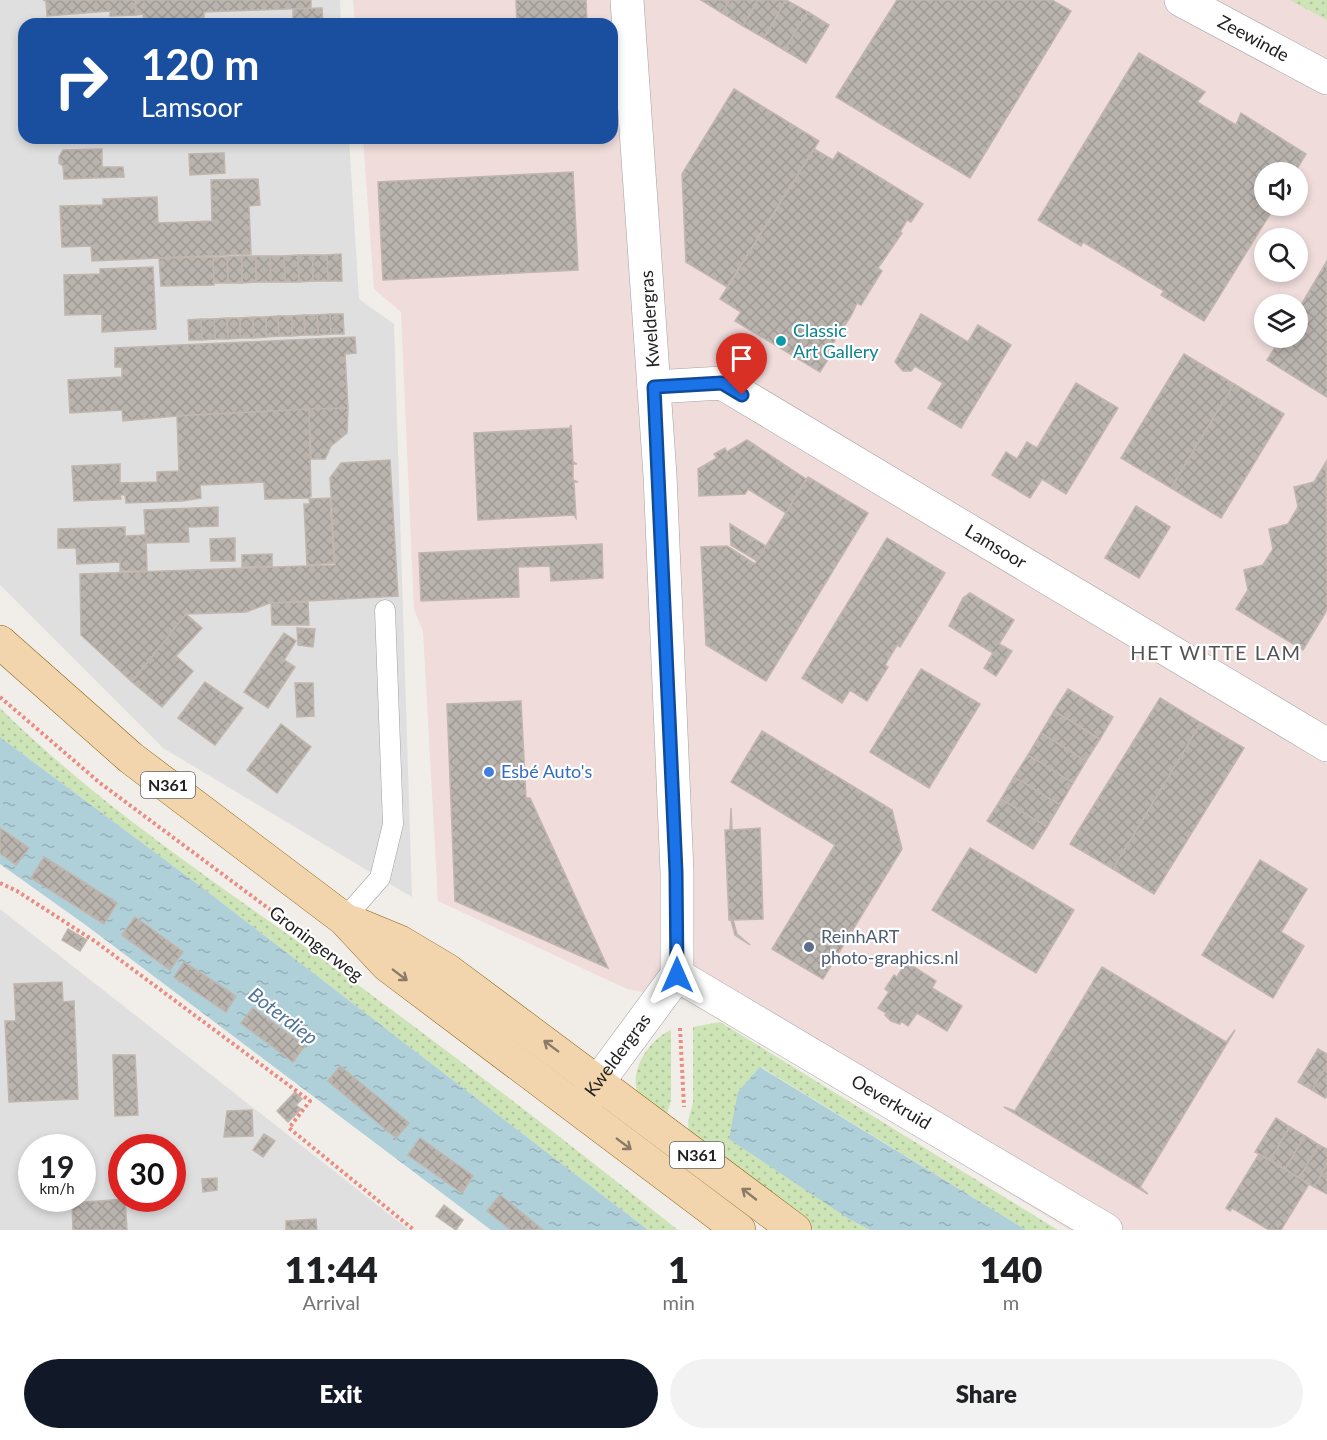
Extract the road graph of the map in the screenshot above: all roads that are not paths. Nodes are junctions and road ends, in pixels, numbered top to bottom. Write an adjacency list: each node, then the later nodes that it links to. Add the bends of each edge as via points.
1 (627, 0): 4 (street, Kweldergras)
2 (1181, 0): 3 (street, Zeewinde)
3 (1327, 78)
4 (654, 387): 7 (street, Lamsoor, via 722,383); 9 (street, Kweldergras, via 676,872)
5 (385, 610): 8 (lane, via 393,824 380,878)
6 (0, 642): 8 (main road, Groningerweg / N361, via 131,758)
7 (1327, 745)
8 (344, 919): 10 (main road, Groningerweg / N361, one-way to 8, via 447,970 400,942); 11 (main road, Groningerweg / N361, one-way to 11, via 387,965)
9 (677, 975): 10 (street, Kweldergras); 14 (street, Oeverkruid)
10 (598, 1082): 11 (street, Kweldergras); 13 (main road, Groningerweg / N361, one-way to 10)
11 (577, 1109): 12 (main road, Groningerweg / N361, one-way to 12)
12 (739, 1230)
13 (795, 1230)
14 (1106, 1230)

